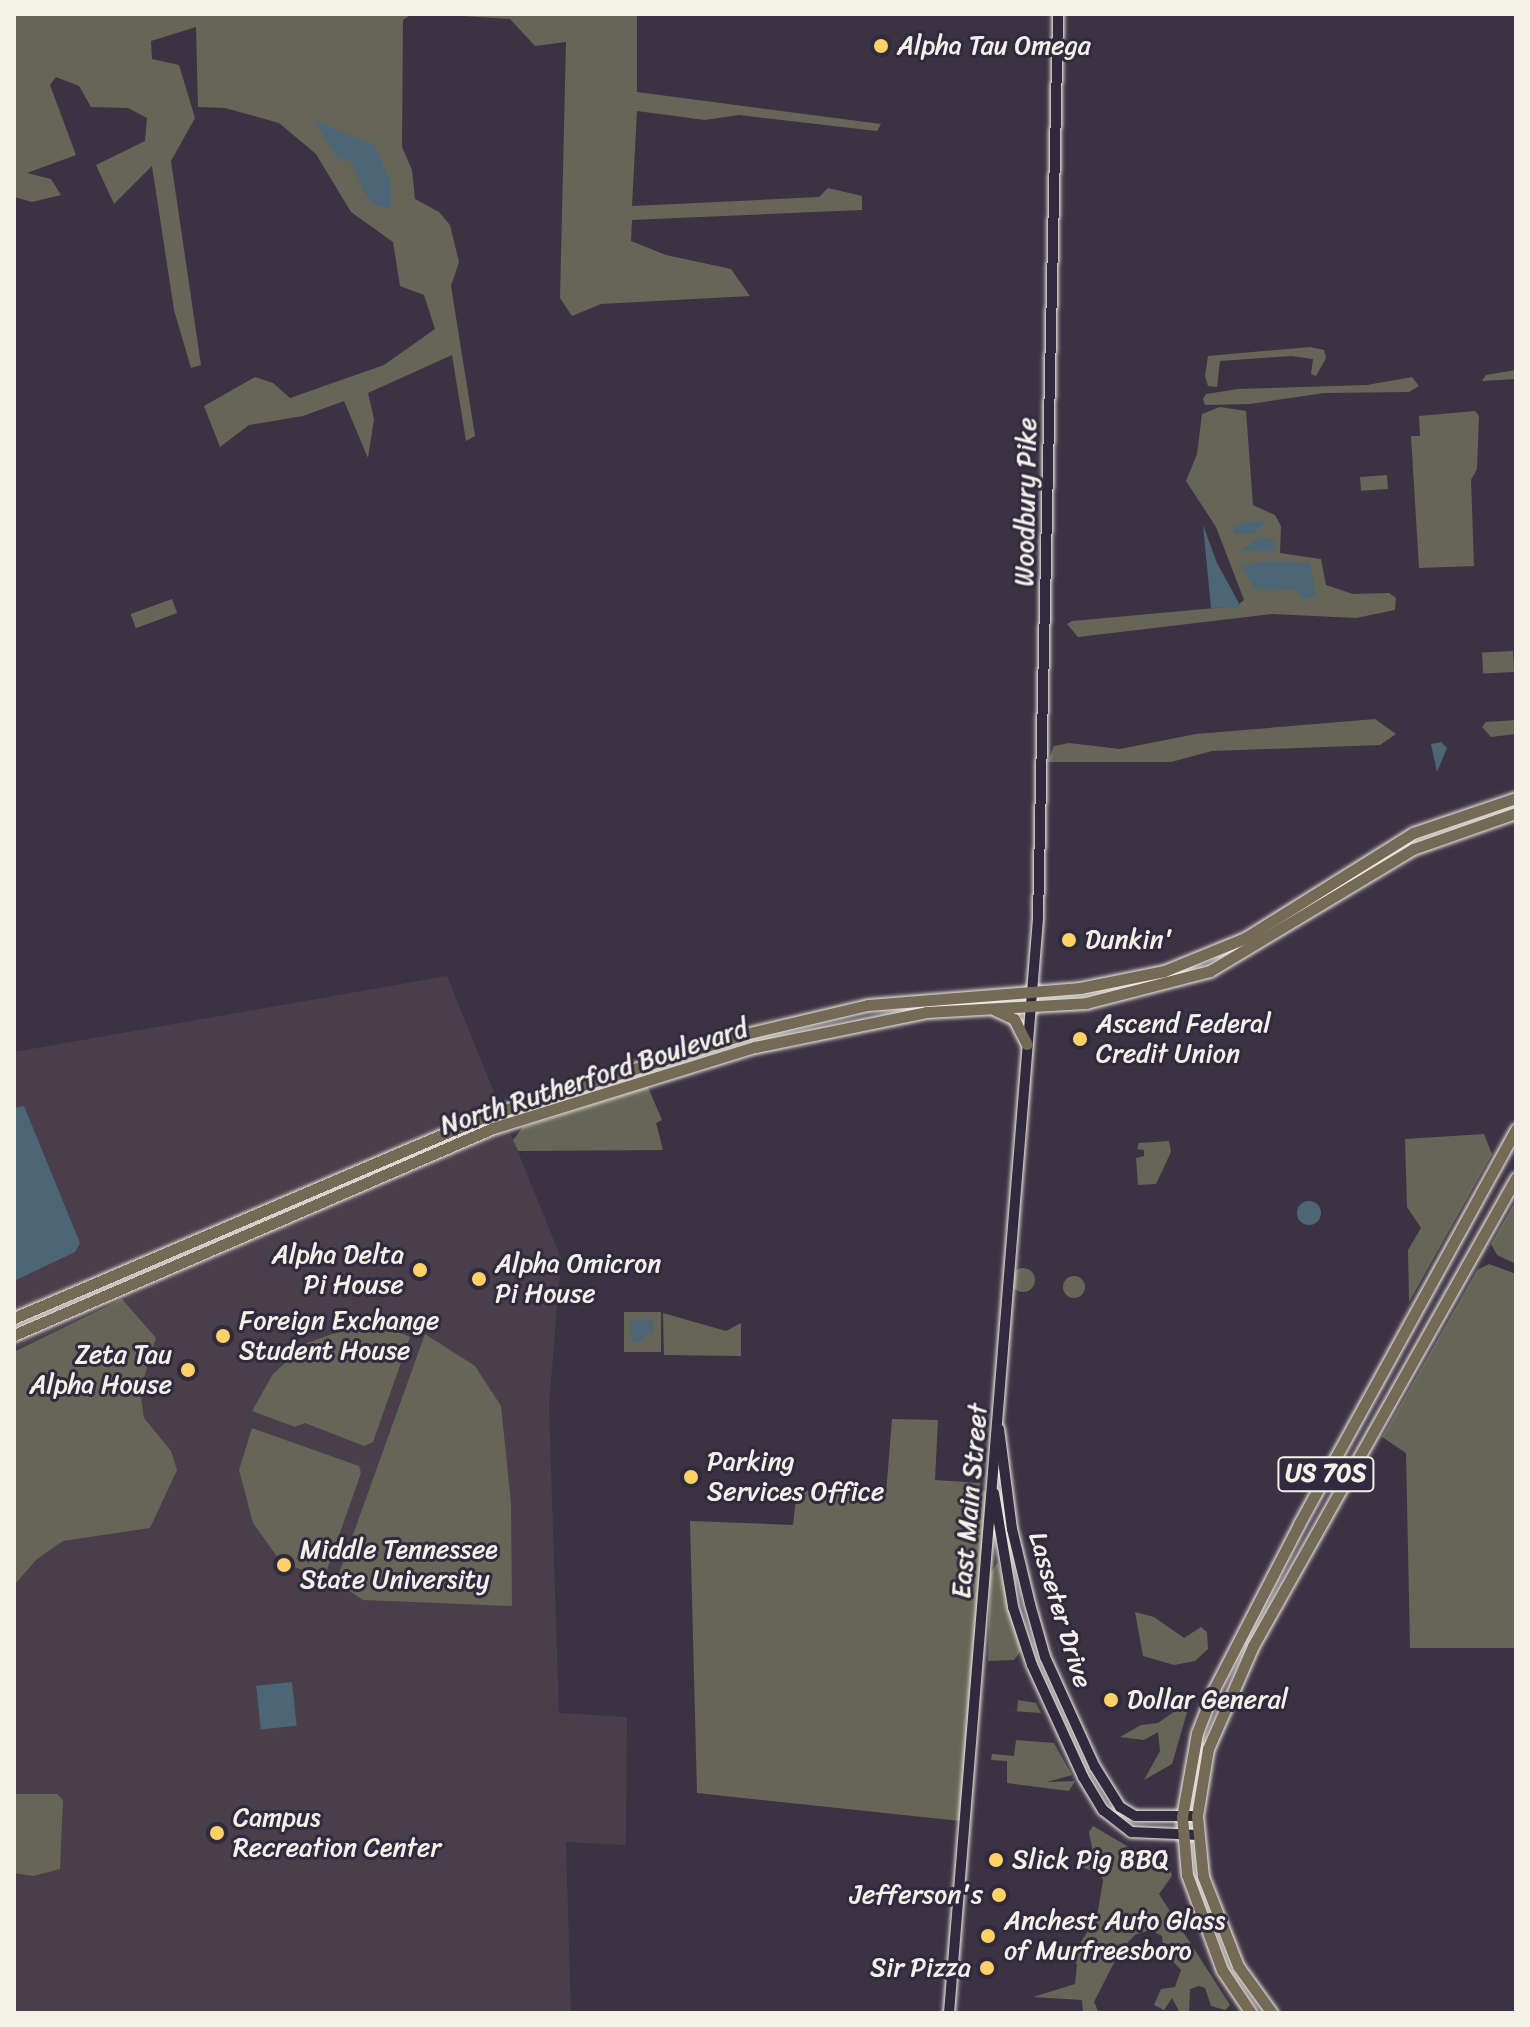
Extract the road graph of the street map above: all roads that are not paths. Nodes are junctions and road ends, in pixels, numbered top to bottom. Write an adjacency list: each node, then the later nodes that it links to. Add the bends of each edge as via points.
1 (1058, 14): 4 (street, Woodbury Pike, via 1041,821)
2 (1516, 798): 4 (main road, North Rutherford Boulevard, via 1413,833 1245,938 1203,957 1129,980)
3 (1516, 813): 5 (main road, North Rutherford Boulevard, via 1413,849 1210,971 1114,998)
4 (1030, 992): 5 (street, East Main Street); 10 (main road, North Rutherford Boulevard, via 919,998 802,1018 488,1115)
5 (1029, 1006): 6 (main road, North Rutherford Boulevard); 7 (street, East Main Street)
6 (991, 1008): 7 (main road, via 1014,1019); 11 (main road, North Rutherford Boulevard, via 927,1012 807,1032 493,1128)
7 (1027, 1044): 12 (street, East Main Street)
8 (1516, 1129): 18 (main road, US 70S, via 1214,1689 1194,1745)
9 (1516, 1178): 17 (main road, US 70S, via 1253,1646 1208,1749)
10 (14, 1318)
11 (14, 1335)
12 (999, 1428): 13 (street, East Main Street); 14 (street, Lasseter Drive)
13 (993, 1488): 15 (street, Lasseter Drive); 16 (street, East Main Street)
14 (1012, 1529): 15 (street); 18 (street, Lasseter Drive, via 1045,1657 1106,1786 1120,1807 1135,1816)
15 (1000, 1533): 16 (street); 20 (street, Lasseter Drive, via 1013,1607 1032,1665 1059,1730 1103,1810 1131,1832)
16 (986, 1570): 21 (street, East Main Street)
17 (1197, 1816): 18 (street, Lasseter Drive); 19 (main road, US 70S)
18 (1182, 1817): 20 (main road, US 70S)
19 (1198, 1835): 20 (street, Lasseter Drive); 23 (main road, US 70S, via 1217,1920 1238,1966)
20 (1183, 1836): 22 (main road, US 70S, via 1201,1923 1222,1970)
21 (949, 2013)
22 (1251, 2013)
23 (1272, 2013)

